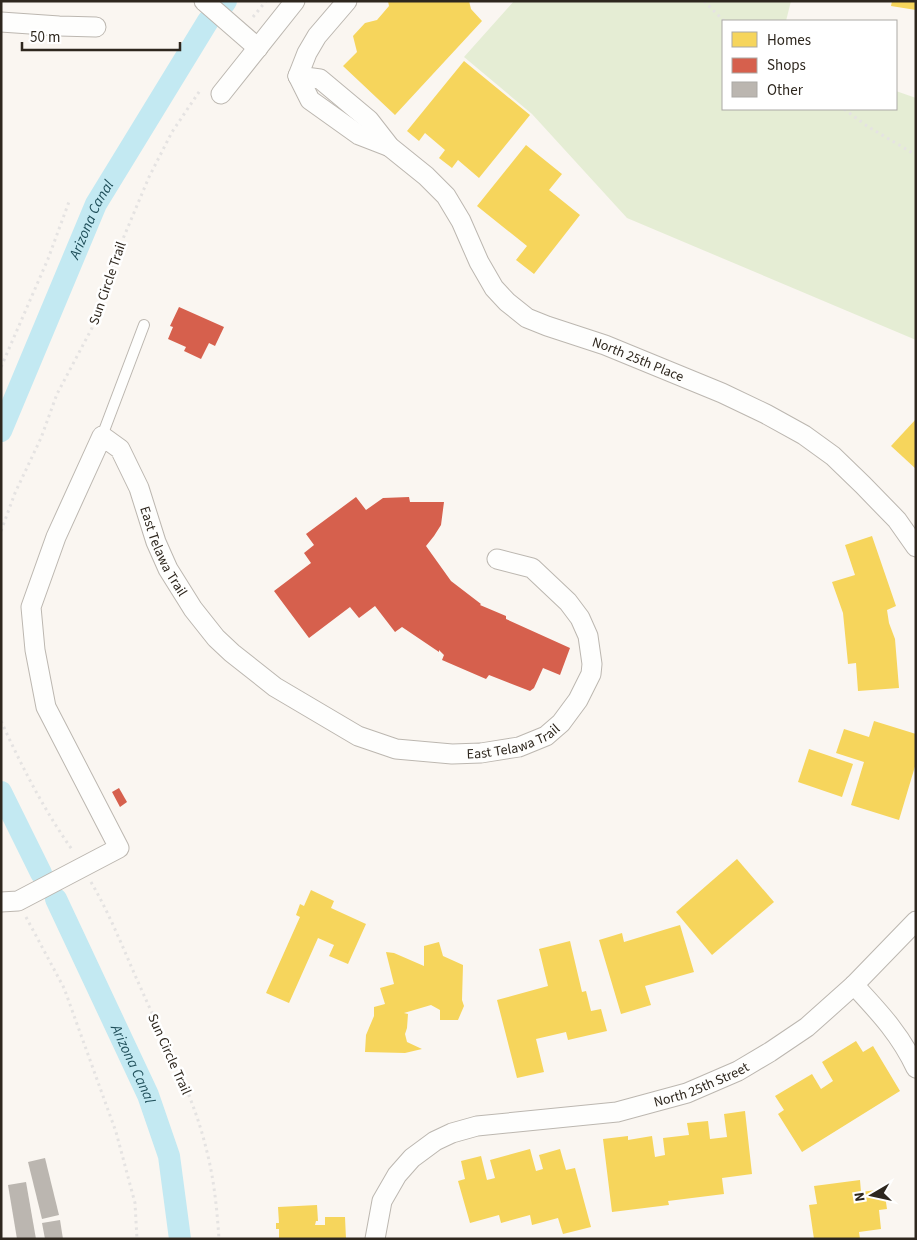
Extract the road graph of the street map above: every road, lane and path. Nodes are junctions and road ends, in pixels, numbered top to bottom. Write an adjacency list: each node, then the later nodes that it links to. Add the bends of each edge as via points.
1 (204, 1): 10 (street)
2 (266, 1): 6 (path)
3 (295, 1): 10 (street)
4 (347, 1): 20 (street, North 25th Place, via 317,36 298,76 310,100 359,135 390,147 446,196 461,220 479,262 506,302 527,318 605,345 722,393 804,435 863,484 897,520)
5 (704, 1): 7 (path)
6 (252, 20)
7 (723, 20)
8 (1, 22): 9 (street)
9 (96, 27)
10 (258, 48): 12 (street)
11 (204, 84): 19 (path, Sun Circle Trail, via 172,132 149,177 109,272 92,328 57,394)
12 (221, 94)
13 (845, 110): 14 (path)
14 (916, 155)
15 (70, 199): 17 (path)
16 (144, 325): 18 (lane)
17 (1, 367)
18 (102, 436): 21 (street, East Telawa Trail, via 120,449 139,488 168,569 192,609 216,638 275,687 358,736 396,749 452,754 528,745 561,723 578,700 591,674 592,664 588,636 580,618 532,568); 23 (street, via 56,537 31,608 46,707 119,848)
19 (1, 531)
20 (916, 548)
21 (497, 559)
22 (1, 721): 23 (path, Sun Circle Trail, via 26,775)
23 (80, 869): 24 (street); 29 (path, Sun Circle Trail, via 102,902 132,964 191,1103 206,1148 218,1211)
24 (15, 900): 28 (path, via 64,988 116,1132 135,1203)
25 (916, 921): 26 (street, North 25th Street)
26 (854, 985): 27 (street, via 884,1018); 30 (street, North 25th Street, via 806,1027 770,1052 738,1071 687,1093 617,1112 477,1126 435,1140 397,1175 382,1201)
27 (916, 1068)
28 (137, 1239)
29 (219, 1239)
30 (375, 1239)

